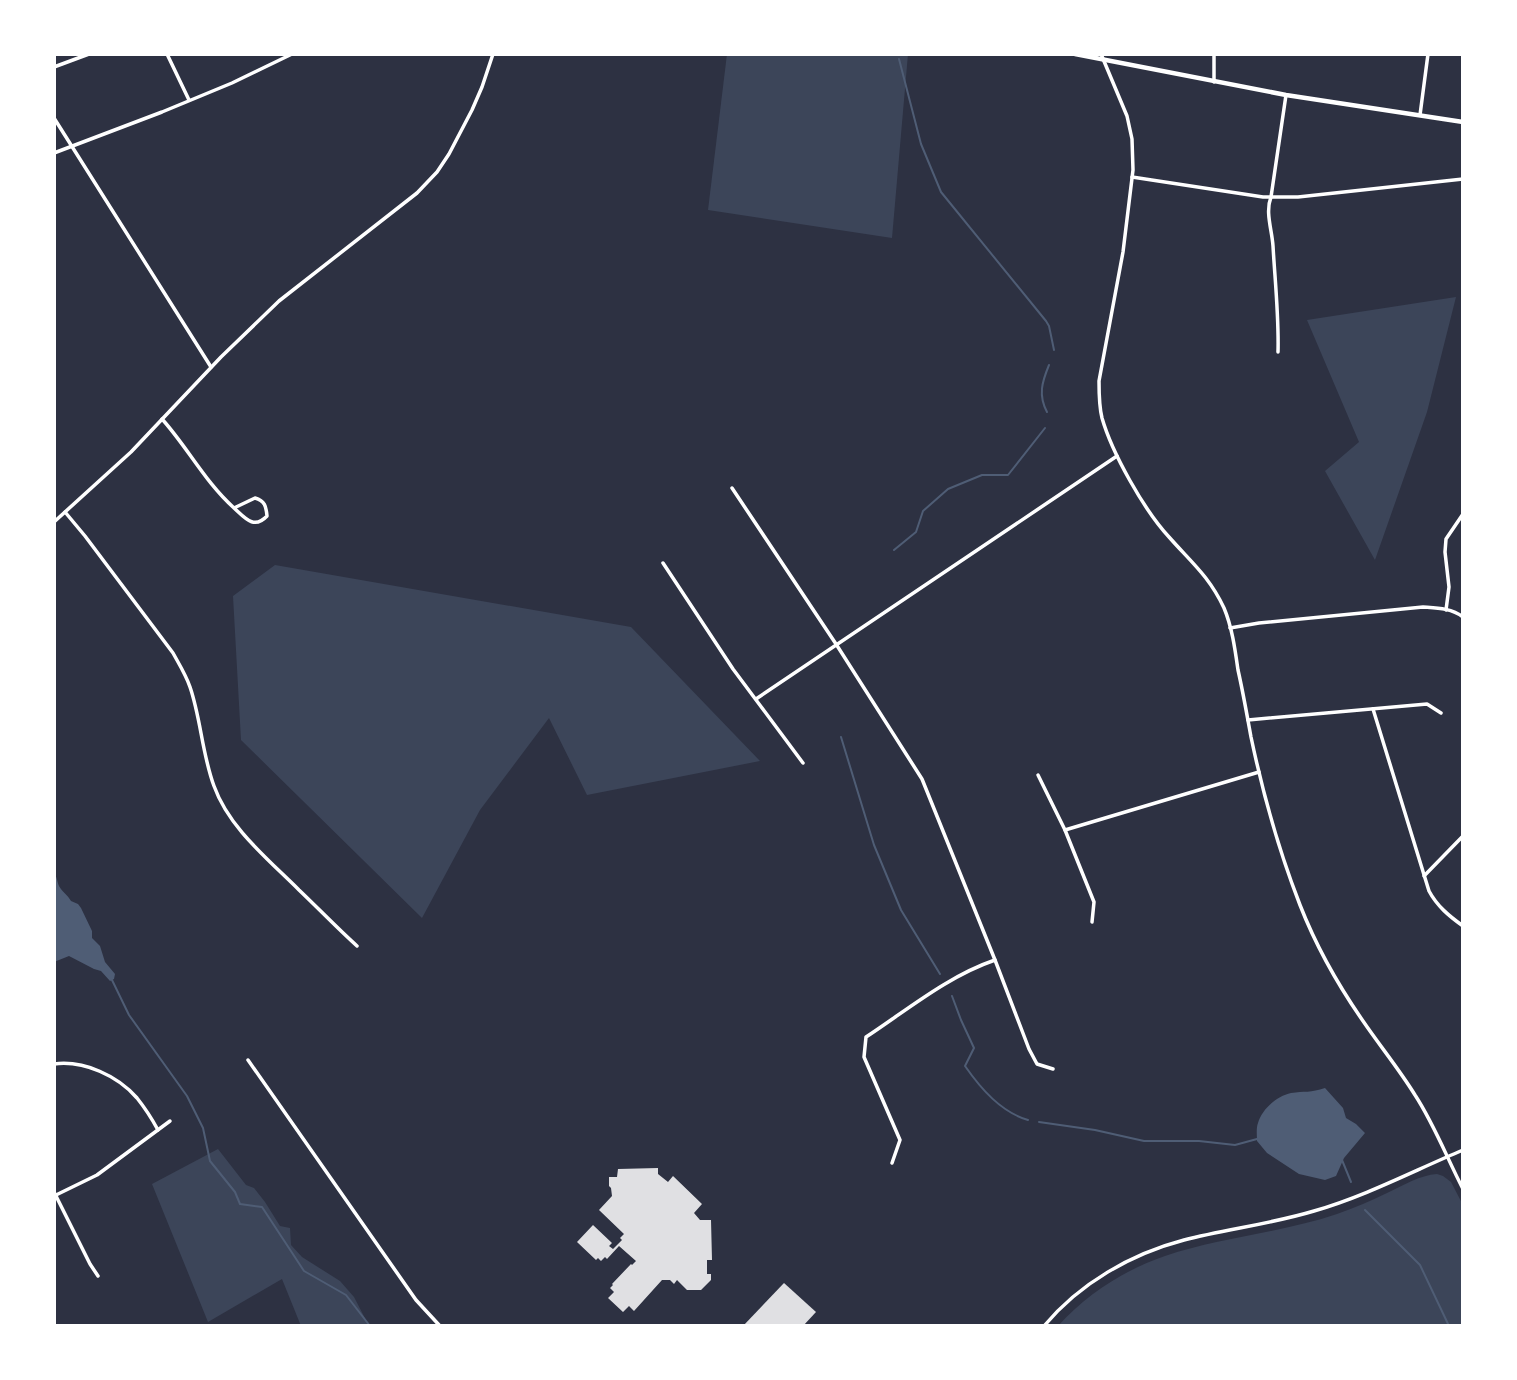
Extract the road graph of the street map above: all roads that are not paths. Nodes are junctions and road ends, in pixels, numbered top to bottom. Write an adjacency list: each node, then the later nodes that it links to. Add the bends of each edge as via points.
1 (89, 54): 9 (street)
2 (167, 54): 12 (street)
3 (292, 54): 12 (street)
4 (493, 54): 22 (street, via 472,110 437,172 417,193 279,301)
5 (1075, 54): 8 (main road)
6 (1214, 54): 10 (street)
7 (1427, 54): 13 (street)
8 (1102, 57): 10 (main road); 18 (street, via 1127,116)
9 (54, 67)
10 (1214, 82): 11 (main road)
11 (1286, 95): 13 (main road); 20 (street)
12 (189, 100): 16 (street)
13 (1420, 116): 15 (main road)
14 (54, 118): 16 (street)
15 (1463, 122)
16 (72, 146): 17 (street); 22 (street)
17 (54, 153)
18 (1132, 177): 20 (street); 24 (street, via 1098,398)
19 (1463, 179): 20 (street)
20 (1271, 197): 21 (street)
21 (1278, 352)
22 (211, 367): 23 (street)
23 (162, 419): 26 (street); 27 (street)
24 (1118, 455): 33 (street, via 1154,519 1216,592); 34 (street)
25 (732, 488): 34 (street)
26 (234, 509): 26 (street, via 256,498 266,506 267,516 257,523)
27 (65, 512): 29 (street); 47 (street, via 184,672 215,788 235,824)
28 (1463, 514): 31 (street, via 1446,539)
29 (54, 522)
30 (663, 563): 35 (street)
31 (1446, 610): 32 (street); 33 (street, via 1423,607)
32 (1463, 617)
33 (1230, 628): 38 (street)
34 (836, 644): 35 (street); 48 (street, via 922,779)
35 (756, 699): 39 (street)
36 (1373, 709): 37 (street, via 1427,704); 38 (street); 44 (street)
37 (1441, 713)
38 (1248, 720): 40 (street)
39 (803, 763)
40 (1259, 772): 42 (street); 55 (street, via 1289,874 1324,959 1417,1097)
41 (1038, 775): 42 (street)
42 (1065, 830): 45 (street, via 1094,902)
43 (1463, 836): 44 (street)
44 (1424, 876): 46 (street, via 1434,900)
45 (1092, 922)
46 (1463, 926)
47 (357, 946)
48 (995, 960): 51 (street, via 1029,1049 1037,1064); 56 (street, via 952,979 866,1037 864,1057 900,1140)
49 (248, 1060): 60 (street)
50 (54, 1064): 53 (street, via 91,1068 117,1080 136,1097)
51 (1053, 1069)
52 (170, 1121): 53 (street)
53 (159, 1130): 58 (street, via 97,1175)
54 (1463, 1150): 55 (street)
55 (1447, 1157): 57 (street); 61 (street, via 1335,1205 1146,1253 1086,1287)
56 (892, 1163)
57 (1463, 1189)
58 (55, 1194): 59 (street)
59 (98, 1276)
60 (440, 1326)
61 (1044, 1326)

